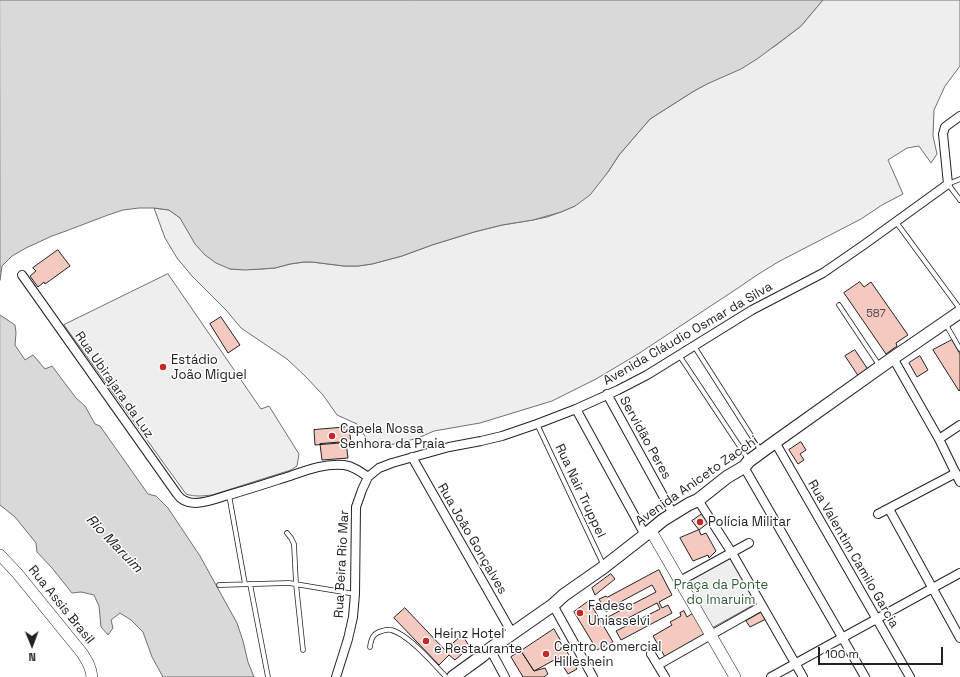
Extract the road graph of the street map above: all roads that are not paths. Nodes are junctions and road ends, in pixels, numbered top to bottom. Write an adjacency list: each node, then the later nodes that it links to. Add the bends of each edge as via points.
1 (960, 116): 3 (street, via 945,127 943,134)
2 (960, 179): 3 (lane)
3 (948, 184): 4 (lane); 5 (street, Avenida Cláudio Osmar da Silva)
4 (960, 200)
5 (896, 222): 8 (lane); 10 (street, Avenida Cláudio Osmar da Silva, via 823,273 752,310)
6 (22, 275): 27 (street, Rua Ubirajara da Luz, via 182,500 202,502)
7 (839, 305): 14 (lane)
8 (960, 310): 9 (main road, Avenida Aniceto Zacchi)
9 (944, 323): 11 (lane); 13 (main road, Avenida Aniceto Zacchi)
10 (693, 346): 12 (street, Avenida Cláudio Osmar da Silva); 21 (lane)
11 (960, 349)
12 (678, 355): 15 (street, Avenida Cláudio Osmar da Silva, via 647,375); 23 (lane)
13 (893, 358): 14 (main road, Avenida Aniceto Zacchi); 19 (street)
14 (881, 367): 20 (main road, Avenida Aniceto Zacchi)
15 (607, 394): 16 (street, Avenida Cláudio Osmar da Silva); 30 (street, Servidão Peres)
16 (576, 409): 17 (street, Avenida Cláudio Osmar da Silva); 33 (street)
17 (537, 424): 22 (street, Avenida Cláudio Osmar da Silva); 37 (lane, Rua Nair Truppel)
18 (960, 425): 19 (street)
19 (939, 439): 24 (street)
20 (775, 442): 21 (main road, Avenida Aniceto Zacchi); 48 (street, Rua Valentim Camilo Garcia)
21 (762, 452): 23 (main road, Avenida Aniceto Zacchi)
22 (412, 457): 25 (street, Avenida Cláudio Osmar da Silva, via 385,465); 49 (street, Rua João Gonçalves)
23 (747, 464): 28 (main road, Avenida Aniceto Zacchi); 51 (street)
24 (956, 473): 26 (street); 29 (street)
25 (368, 477): 27 (street, via 347,465 327,466); 45 (street, Rua Beira Rio Mar, via 356,507)
26 (960, 482)
27 (229, 496): 40 (lane)
28 (698, 500): 30 (main road, Avenida Aniceto Zacchi); 35 (street)
29 (889, 508): 31 (street); 44 (street)
30 (673, 514): 33 (main road, Avenida Aniceto Zacchi)
31 (878, 514)
32 (287, 533): 42 (lane, via 294,544)
33 (648, 533): 37 (main road, Avenida Aniceto Zacchi); 39 (street)
34 (749, 543): 35 (street)
35 (732, 553): 39 (street); 47 (street)
36 (0, 555): 59 (street, Rua Assis Brasil, via 82,653)
37 (604, 567): 46 (main road, Avenida Aniceto Zacchi)
38 (960, 573): 44 (street)
39 (680, 582): 50 (street)
40 (245, 584): 41 (lane); 43 (lane)
41 (250, 584): 42 (lane); 60 (lane)
42 (296, 584): 45 (lane); 55 (lane)
43 (219, 585)
44 (932, 588): 48 (street); 52 (street)
45 (355, 594): 61 (street, Rua Beira Rio Mar, via 352,622)
46 (553, 605): 49 (main road, Avenida Aniceto Zacchi); 65 (street)
47 (762, 606): 50 (street); 57 (street)
48 (876, 619): 51 (street); 71 (street, Rua Valentim Camilo Garcia)
49 (512, 633): 54 (main road, Avenida Aniceto Zacchi)
50 (711, 635): 58 (street); 67 (street)
51 (842, 638): 57 (street); 70 (street)
52 (960, 638)
53 (370, 647): 62 (lane, via 371,639 377,632 390,629 401,634)
54 (490, 649): 63 (main road, Avenida Aniceto Zacchi); 64 (street)
55 (303, 650)
56 (651, 654): 58 (street)
57 (795, 663): 68 (street); 69 (street)
58 (658, 665): 66 (street)
59 (92, 677)
60 (268, 677)
61 (336, 677)
62 (446, 677)
63 (453, 677)
64 (505, 677)
65 (593, 677)
66 (665, 677)
67 (735, 677)
68 (771, 677)
69 (803, 677)
70 (865, 677)
71 (910, 677)

